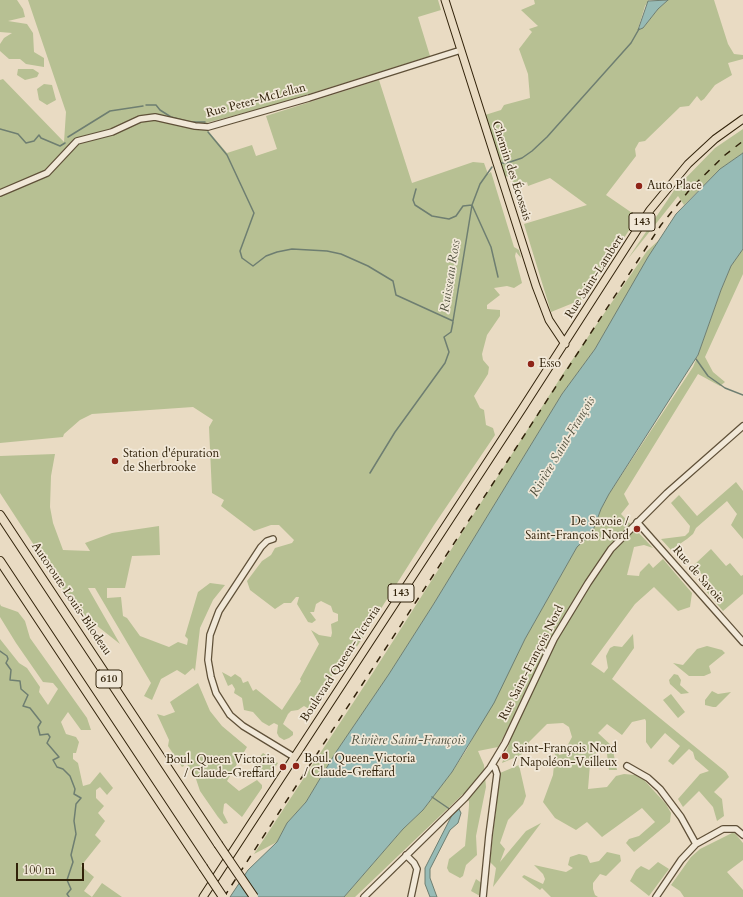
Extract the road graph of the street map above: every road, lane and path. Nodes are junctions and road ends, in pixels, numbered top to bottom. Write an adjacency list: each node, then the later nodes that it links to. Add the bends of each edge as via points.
1 (445, 0): 2 (main road, Chemin des Écossais)
2 (461, 50): 4 (street, Rue Peter-McLellan, via 214,126 202,127 155,117 140,119 112,132 77,141 48,173); 5 (main road, Chemin des Écossais, via 538,292 549,320)
3 (743, 119): 5 (main road, Rue Saint-Lambert / 143, via 697,155 664,191)
4 (0, 193)
5 (565, 344): 12 (main road, Boulevard Queen-Victoria / 143)
6 (743, 426): 8 (street, Rue Saint-François Nord)
7 (0, 515): 20 (highway, Autoroute Louis-Bilodeau / 610, bridge)
8 (637, 522): 11 (street, Rue de Savoie); 13 (street, Rue Saint-François Nord, via 611,549 572,608 541,664)
9 (273, 539): 12 (street, via 261,547 219,611 210,635 208,660 215,689 230,715 243,726)
10 (0, 561): 19 (highway, 610, bridge)
11 (743, 642)
12 (294, 757): 18 (main road, Boulevard Queen-Victoria / 143)
13 (492, 765): 17 (street, Rue Saint-François Nord, via 459,803); 23 (street, via 496,768 497,774)
14 (627, 766): 16 (street, via 648,778 660,789 681,816)
15 (743, 835): 16 (street, via 736,829 723,829)
16 (696, 844): 24 (street, via 681,860)
17 (406, 855): 21 (street, Rue Saint-François Nord); 22 (street, via 417,869)
18 (203, 897)
19 (223, 897)
20 (254, 897)
21 (364, 897)
22 (411, 897)
23 (483, 897)
24 (656, 897)

